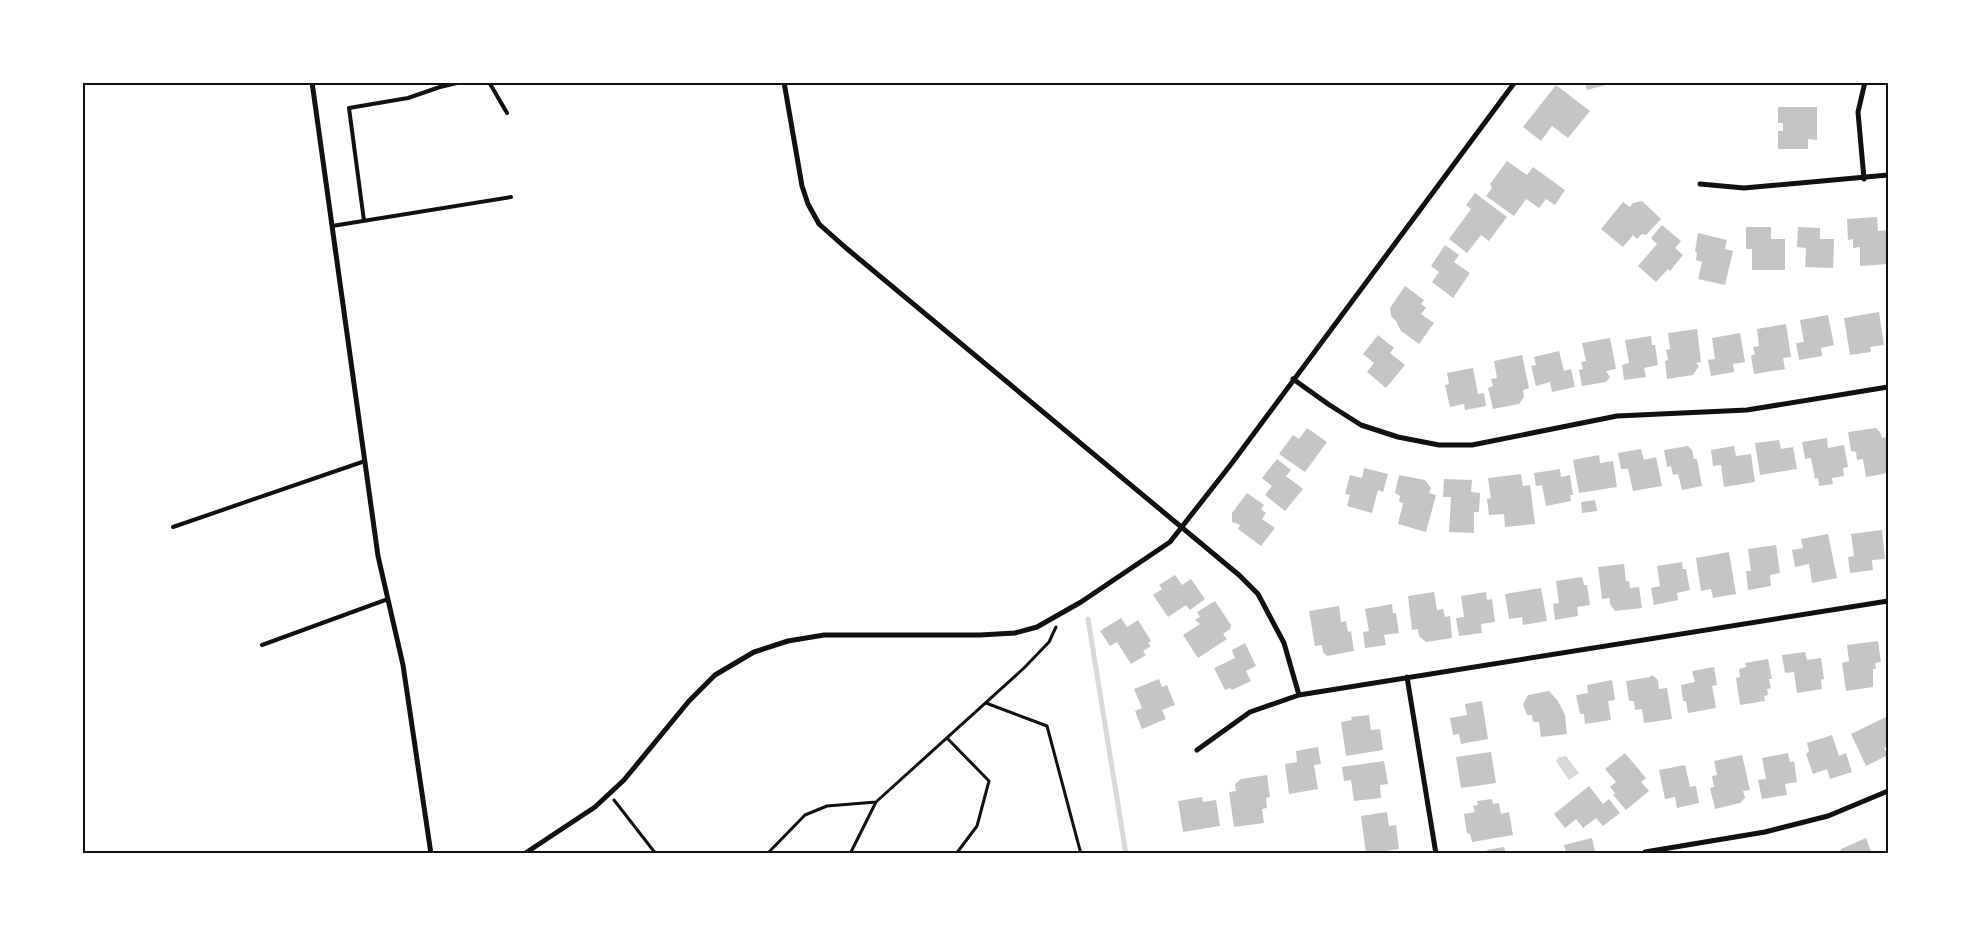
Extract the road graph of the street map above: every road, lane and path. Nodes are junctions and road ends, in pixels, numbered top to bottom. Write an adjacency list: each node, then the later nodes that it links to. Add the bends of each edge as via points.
1 (312, 82): 13 (street)
2 (461, 82): 12 (lane, via 408,98 349,108)
3 (489, 82): 7 (lane)
4 (784, 82): 18 (street, via 802,186 813,215 826,231)
5 (1515, 82): 14 (street)
6 (1865, 82): 9 (street, via 1858,112)
7 (507, 113)
8 (1888, 175): 9 (street)
9 (1864, 179): 10 (street, via 1744,188)
10 (1700, 184)
11 (511, 197): 12 (lane)
12 (364, 221): 13 (lane)
13 (332, 226): 16 (street)
14 (1293, 379): 15 (street, via 1361,425 1398,437 1448,445 1472,445 1617,416 1747,410); 18 (street)
15 (1888, 387)
16 (365, 461): 17 (lane); 19 (street, via 378,556)
17 (172, 526)
18 (1182, 528): 24 (street, via 1240,575 1258,594 1284,643); 29 (street, via 1170,542 1038,627 1015,633 980,635 824,635 788,640 754,652 715,675)
19 (388, 598): 22 (lane); 32 (street, via 403,665)
20 (1888, 602): 23 (street)
21 (1057, 625): 25 (path, via 1049,642)
22 (262, 645)
23 (1407, 677): 24 (street); 39 (street)
24 (1299, 695): 27 (street, via 1250,712)
25 (986, 703): 26 (path); 38 (path, via 1047,726)
26 (947, 738): 30 (path); 37 (path, via 989,781 977,826)
27 (1197, 750)
28 (1888, 791): 31 (street, via 1828,816 1774,830)
29 (609, 794): 33 (street, via 595,807); 34 (path)
30 (876, 802): 35 (path, via 827,806 805,815); 36 (path)
31 (1645, 852)
32 (431, 854)
33 (524, 854)
34 (656, 854)
35 (767, 854)
36 (850, 854)
37 (956, 854)
38 (1081, 854)
39 (1436, 854)

